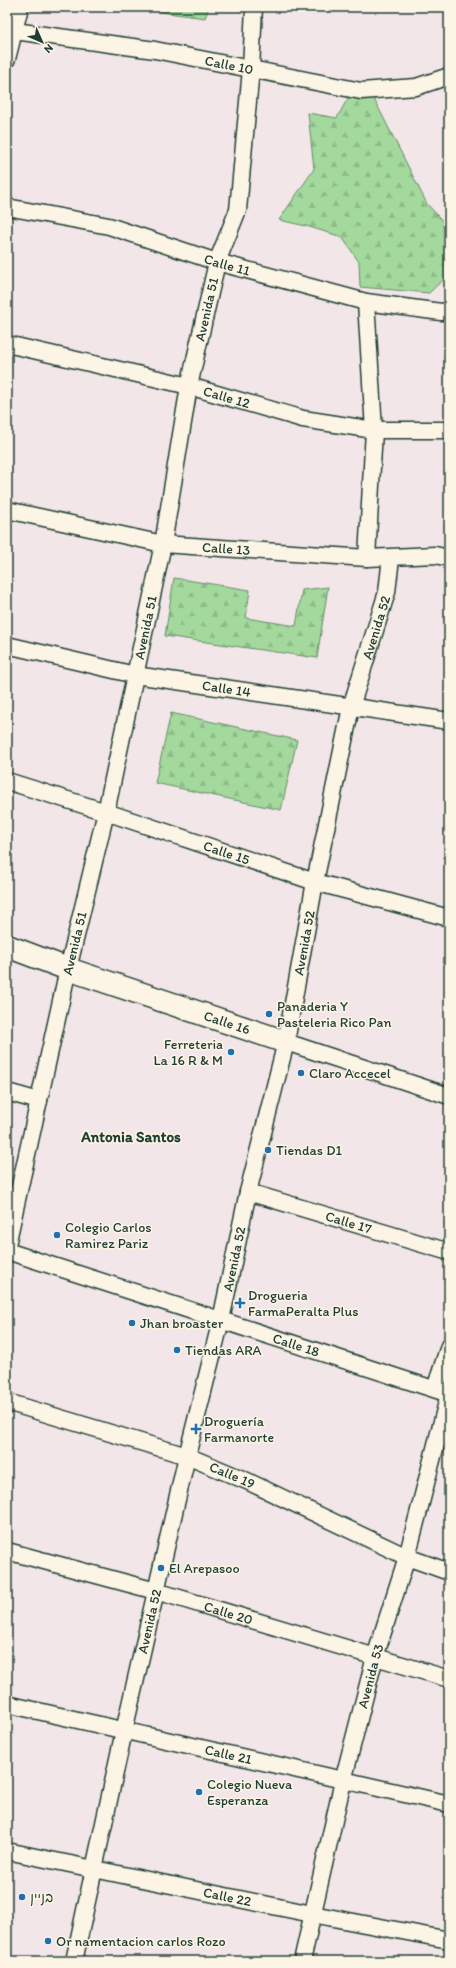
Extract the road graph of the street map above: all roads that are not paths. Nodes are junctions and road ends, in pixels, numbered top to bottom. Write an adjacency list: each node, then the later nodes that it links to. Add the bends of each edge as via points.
1 (20, 7): 3 (street)
2 (254, 7): 5 (street, Avenida 51)
3 (11, 31): 4 (street); 5 (street, Calle 10, via 155,50)
4 (7, 59)
5 (251, 70): 6 (street, Calle 10, via 360,91 416,87); 8 (street, Avenida 51, via 238,210)
6 (449, 76)
7 (7, 207): 8 (street, Calle 11, via 109,226)
8 (217, 262): 9 (street, Calle 11); 12 (street, Avenida 51)
9 (366, 302): 10 (street, Calle 11); 13 (street)
10 (449, 311)
11 (7, 344): 12 (street, Calle 12)
12 (189, 386): 13 (street, Calle 12, via 303,419); 16 (street, Avenida 51)
13 (374, 430): 14 (street, Calle 12); 17 (street)
14 (449, 430)
15 (7, 510): 16 (street, Calle 13)
16 (163, 544): 17 (street, Calle 13); 21 (street, Avenida 51)
17 (367, 558): 18 (street, Calle 13)
18 (391, 558): 19 (street, Calle 13, via 435,555); 22 (street, Avenida 52, via 386,592)
19 (449, 558)
20 (7, 645): 21 (street, Calle 14)
21 (135, 676): 22 (street, Calle 14); 25 (street, Avenida 51)
22 (351, 707): 23 (street, Calle 14); 26 (street, Avenida 52)
23 (449, 721)
24 (7, 781): 25 (street, Calle 15)
25 (106, 812): 26 (street, Calle 15); 29 (street, Avenida 51)
26 (315, 882): 27 (street, Calle 15); 30 (street, Avenida 52)
27 (449, 918)
28 (7, 946): 29 (street, Calle 16)
29 (68, 969): 30 (street, Calle 16); 33 (street, Avenida 51)
30 (286, 1042): 32 (street, Calle 16); 34 (street, Avenida 52)
31 (7, 1092): 33 (street)
32 (449, 1096)
33 (39, 1101): 35 (street, Avenida 51)
34 (248, 1192): 37 (street, Calle 17); 38 (street, Avenida 52)
35 (7, 1245)
36 (7, 1251): 38 (street, Calle 18)
37 (449, 1252)
38 (221, 1320): 40 (street, Calle 18); 42 (street, Avenida 52)
39 (449, 1346): 40 (street, Avenida 53)
40 (444, 1392): 44 (street, Avenida 53)
41 (7, 1402): 42 (street, Calle 19)
42 (187, 1456): 44 (street, Calle 19, via 247,1481); 46 (street, Avenida 52)
43 (7, 1551): 46 (street, Calle 20)
44 (408, 1557): 45 (street, Calle 19); 47 (street, Avenida 53)
45 (449, 1572)
46 (156, 1591): 47 (street, Calle 20); 50 (street, Avenida 52)
47 (375, 1657): 48 (street, Calle 20); 51 (street, Avenida 53)
48 (449, 1679)
49 (7, 1704): 50 (street, Calle 21)
50 (124, 1731): 51 (street, Calle 21); 54 (street, Avenida 52)
51 (343, 1781): 52 (street, Calle 21); 55 (street, Avenida 53)
52 (449, 1804)
53 (7, 1850): 54 (street, Calle 22)
54 (94, 1869): 55 (street, Calle 22); 57 (street, Avenida 52)
55 (312, 1914): 56 (street, Calle 22); 58 (street, Avenida 53)
56 (449, 1940)
57 (74, 1961)
58 (302, 1961)

